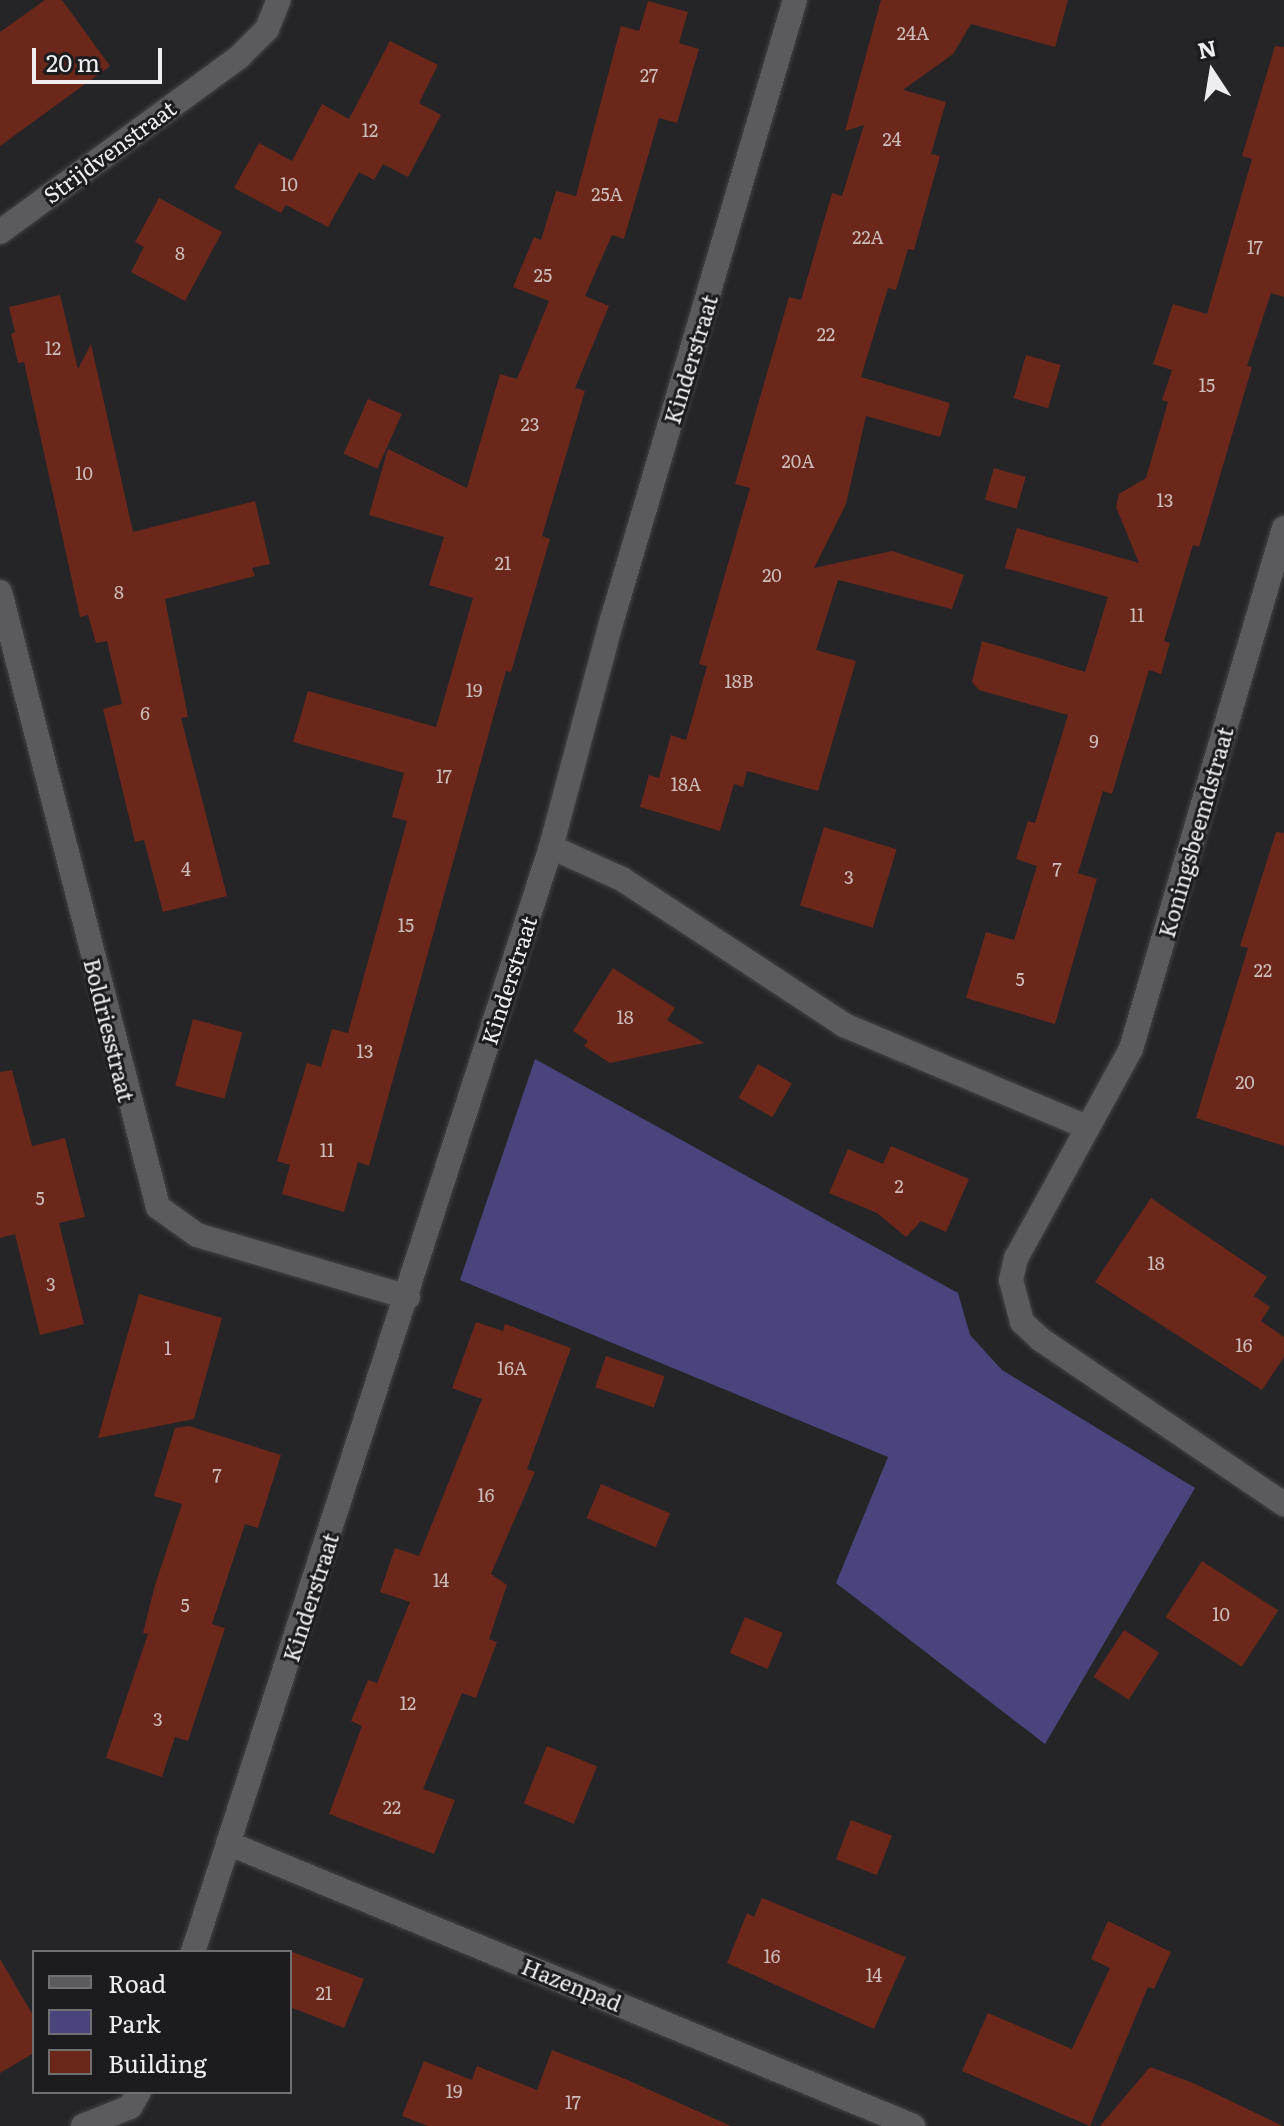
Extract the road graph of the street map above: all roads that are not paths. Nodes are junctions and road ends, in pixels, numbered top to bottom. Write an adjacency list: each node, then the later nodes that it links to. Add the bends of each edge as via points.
1 (279, 0): 3 (street, Strijdvenstraat, via 267,29 239,57)
2 (795, 0): 6 (street, Kinderstraat, via 612,620)
3 (0, 232)
4 (1284, 528): 7 (street, Koningsbeemdstraat, via 1131,1049)
5 (0, 592): 8 (street, Boldriesstraat, via 158,1207 197,1235)
6 (551, 847): 7 (street, via 622,879 844,1025); 8 (street, Kinderstraat)
7 (1087, 1127): 9 (street, Koningsbeemdstraat, via 1016,1258 1013,1302 1022,1322)
8 (408, 1297): 10 (street, Kinderstraat)
9 (1284, 1504)
10 (230, 1844): 11 (street, Kinderstraat); 14 (street, Hazenpad)
11 (194, 1950)
12 (134, 2108): 13 (street)
13 (83, 2126)
14 (913, 2126)

